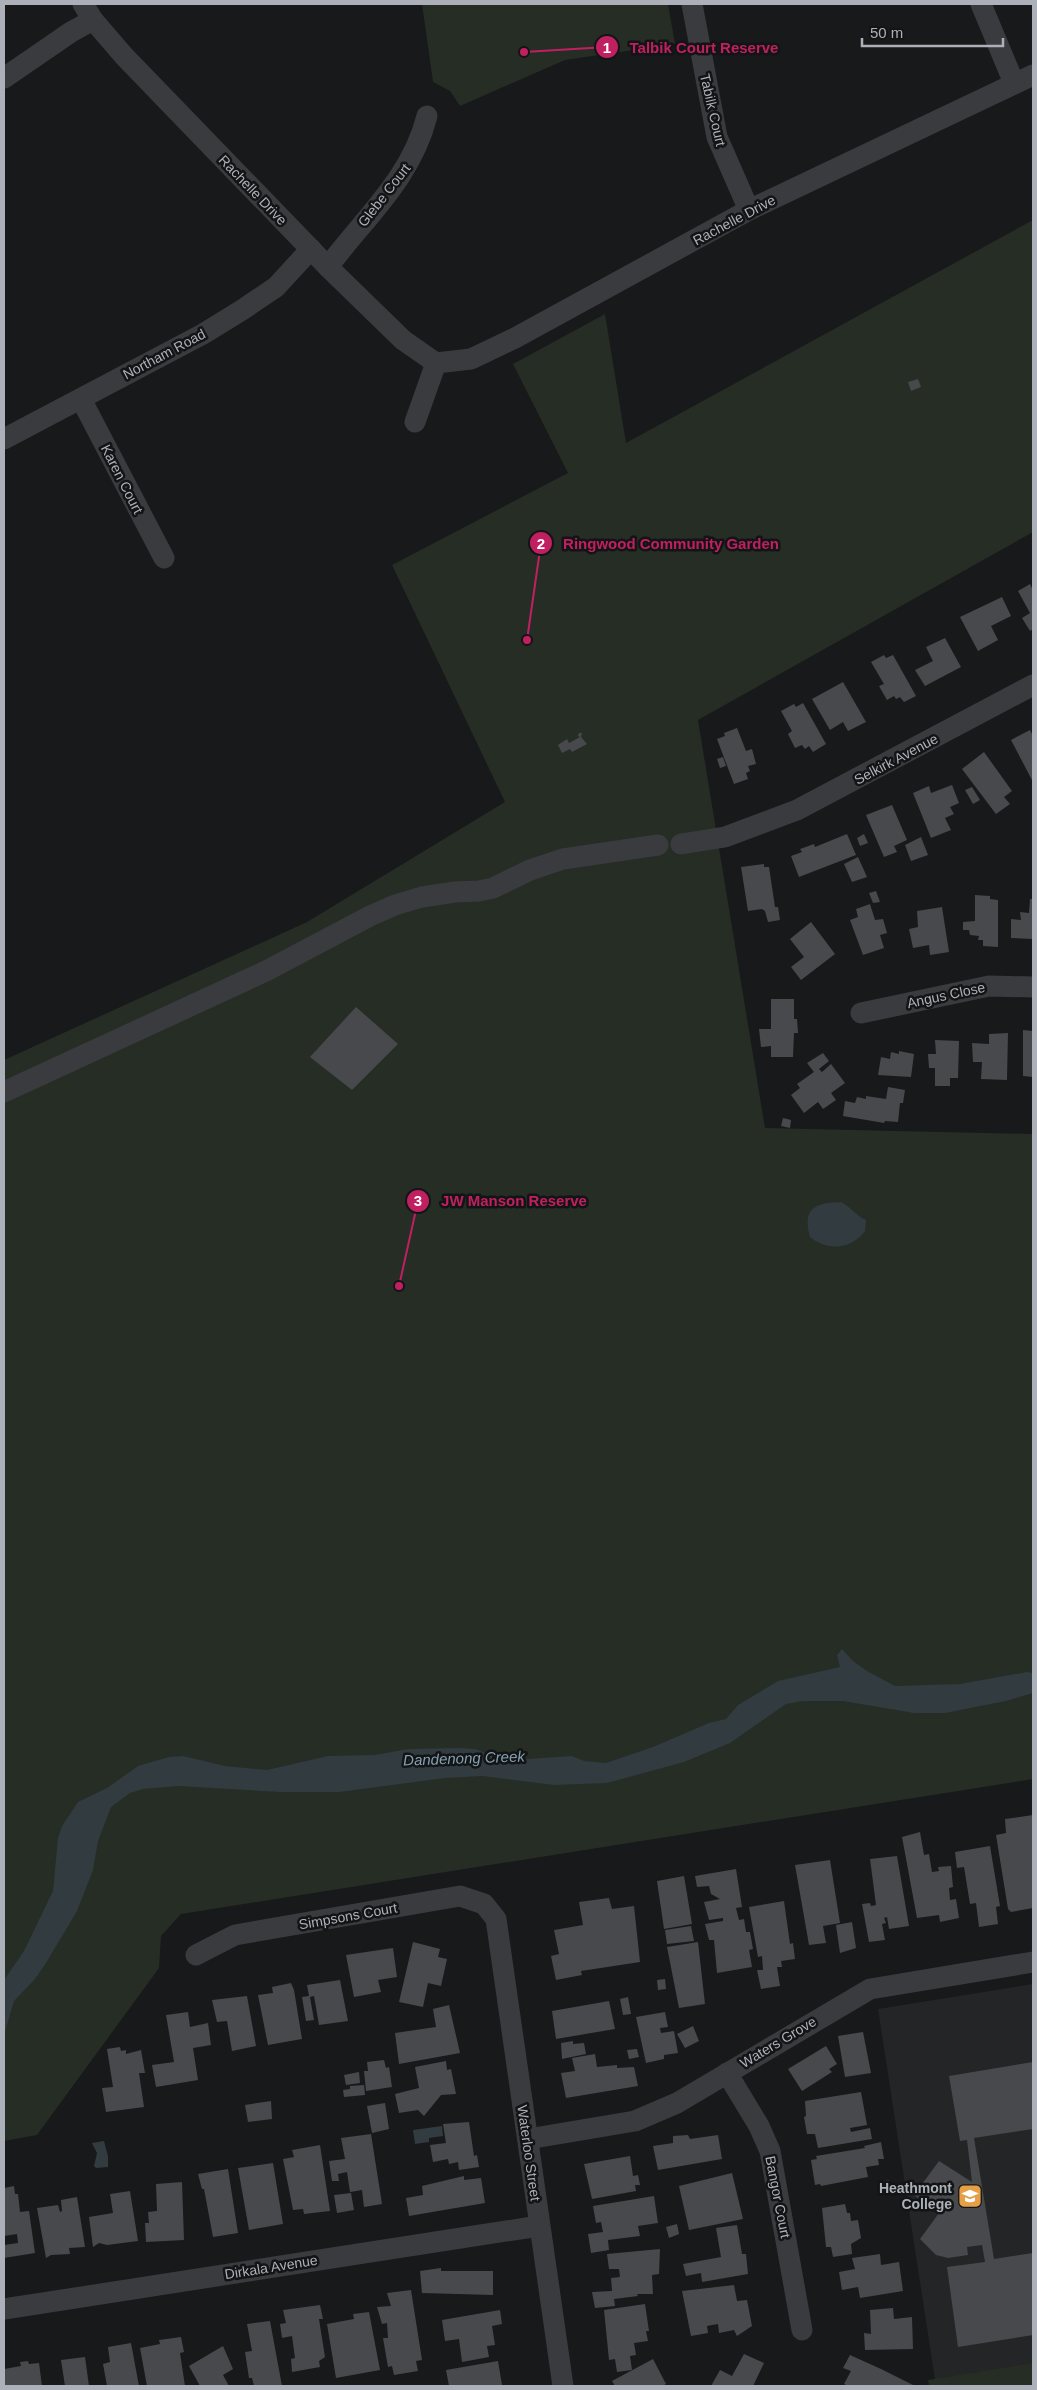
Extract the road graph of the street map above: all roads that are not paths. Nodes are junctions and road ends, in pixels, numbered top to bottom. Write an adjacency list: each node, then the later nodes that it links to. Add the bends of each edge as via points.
1 (692, 4): 8 (street, Tabilk Court, via 717,137)
2 (981, 4): 6 (street)
3 (88, 12): 5 (street, via 71,32); 9 (street, Rachelle Drive, via 130,63)
4 (1033, 75): 6 (street, Rachelle Drive)
5 (4, 78)
6 (1014, 83): 8 (street, Rachelle Drive)
7 (427, 116): 10 (street, Glebe Court, via 412,159)
8 (750, 210): 11 (street, Rachelle Drive, via 515,338 471,359)
9 (311, 250): 10 (street, Rachelle Drive); 12 (street, Northam Road, via 276,287 242,310)
10 (328, 267): 11 (street, Rachelle Drive, via 403,340)
11 (436, 363): 13 (street)
12 (81, 399): 14 (street, Northam Road); 15 (street, Karen Court)
13 (415, 422)
14 (4, 439)
15 (164, 558)
16 (1033, 685): 17 (street, Selkirk Avenue, via 817,801 757,825 706,829)
17 (681, 840)
18 (658, 845): 21 (street, via 563,859 479,892 422,897 395,906 266,971)
19 (1033, 987): 20 (street, Angus Close, via 989,986)
20 (860, 1013)
21 (4, 1092)
22 (496, 1919): 23 (street, Simpsons Court, via 484,1904 460,1896 235,1935); 26 (street, Waterloo Street)
23 (196, 1955)
24 (1033, 1962): 25 (street, Waters Grove, via 870,1989)
25 (727, 2073): 26 (street, Waters Grove, via 677,2104 635,2120); 29 (street, Bangor Court, via 770,2151)
26 (528, 2139): 27 (street, Waterloo Street)
27 (539, 2226): 28 (street, Dirkala Avenue); 30 (street, Waterloo Street)
28 (4, 2309)
29 (802, 2330)
30 (563, 2386)

